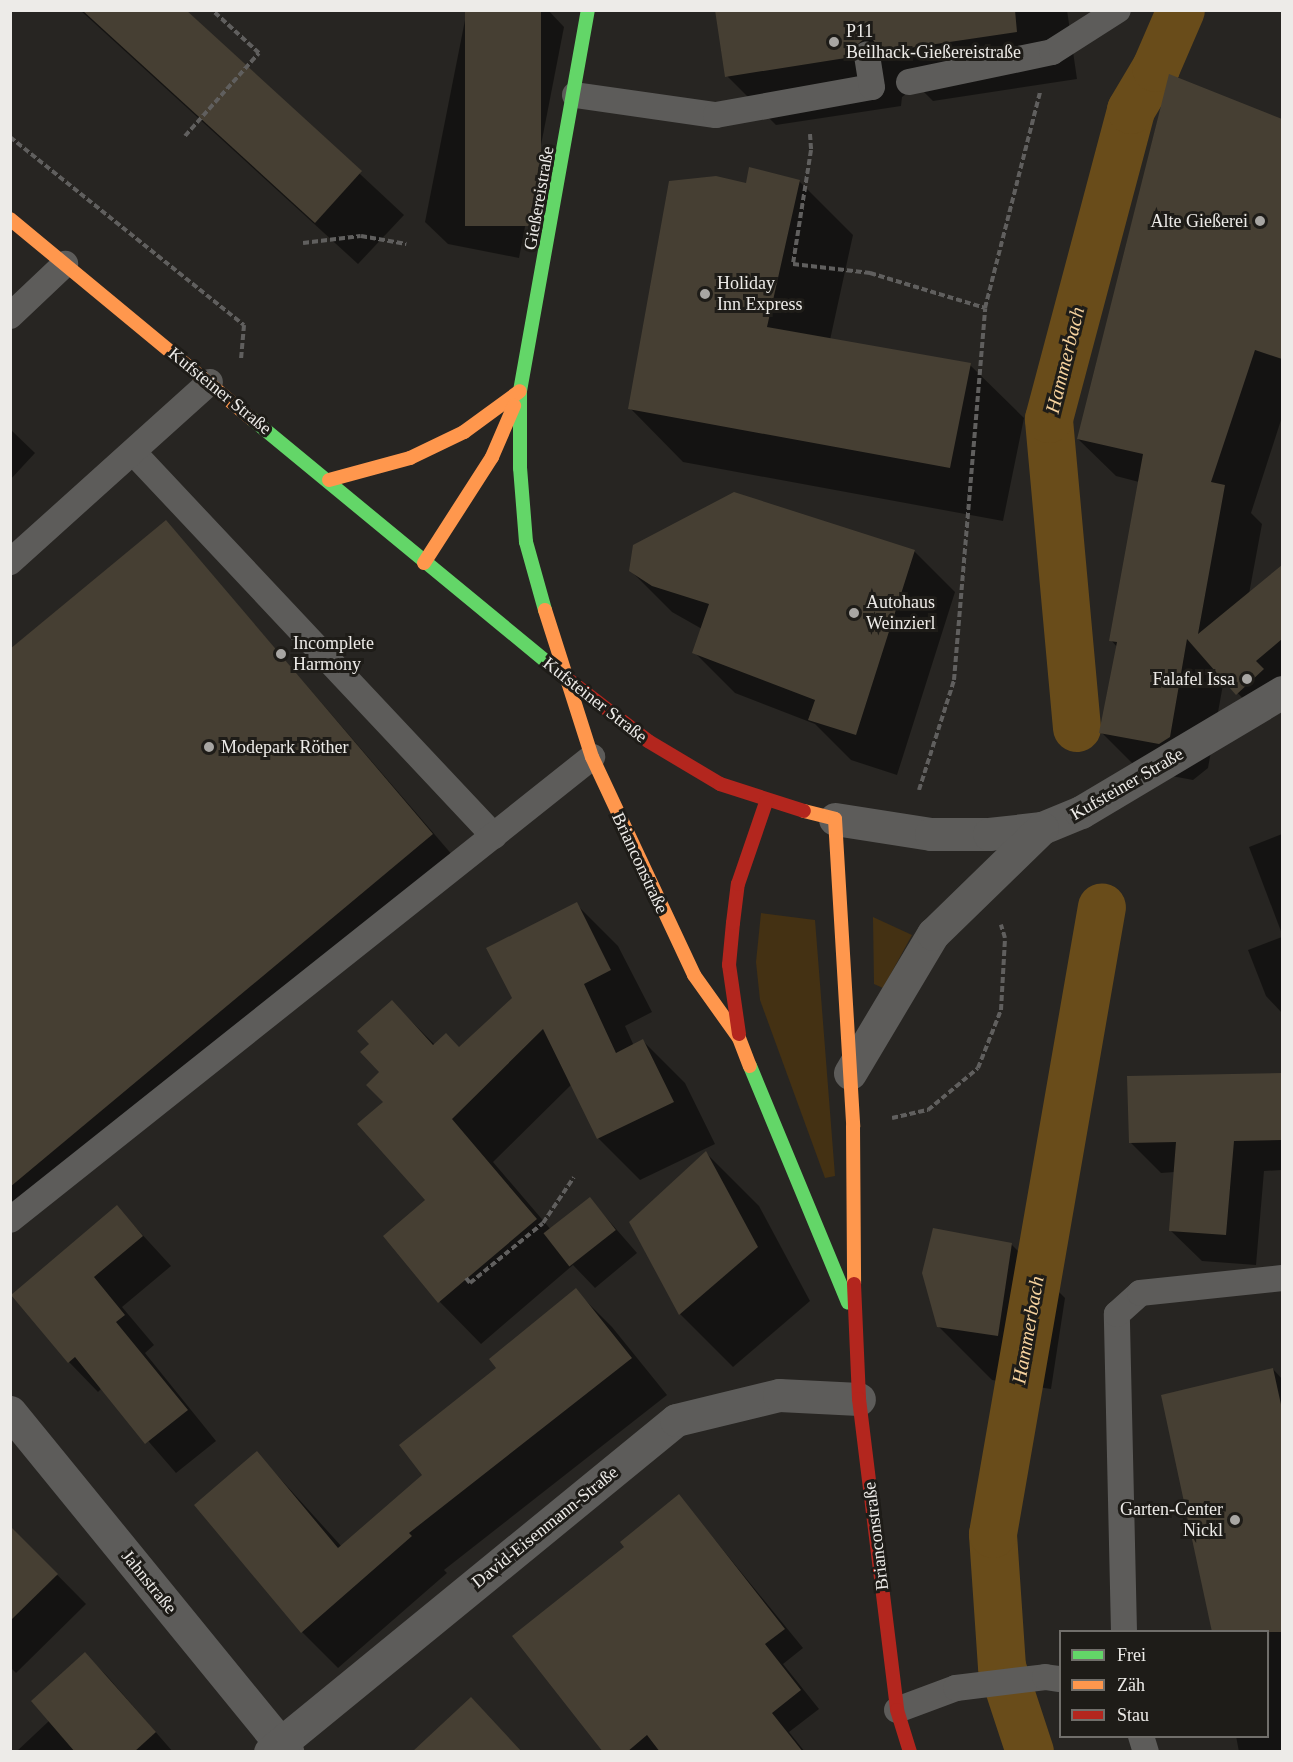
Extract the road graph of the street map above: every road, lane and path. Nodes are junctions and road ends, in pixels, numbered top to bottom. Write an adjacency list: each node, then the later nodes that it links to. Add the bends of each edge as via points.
1 (212, 10): 9 (path, via 259,53)
2 (588, 10): 7 (main road, Gießereistraße)
3 (1118, 10): 4 (lane)
4 (1052, 52): 6 (lane); 15 (path, via 1027,134)
5 (867, 54): 8 (lane, via 872,87)
6 (909, 82)
7 (575, 95): 8 (lane, via 716,115); 18 (main road, Gießereistraße)
8 (806, 99): 15 (path, via 811,150 793,264 870,273)
9 (184, 136)
10 (10, 137): 19 (path, via 244,325)
11 (10, 219): 14 (main road, Kufsteiner Straße)
12 (303, 243): 13 (path, via 361,236)
13 (406, 244)
14 (65, 264): 16 (lane); 17 (main road, Kufsteiner Straße)
15 (985, 308): 30 (path, via 954,680)
16 (10, 316)
17 (210, 382): 19 (main road, Kufsteiner Straße); 20 (lane)
18 (520, 391): 21 (main road, via 464,432 410,458); 23 (main road, Gießereistraße, via 492,458); 24 (main road, Gießereistraße, via 519,468 526,542)
19 (236, 405): 21 (main road, Kufsteiner Straße)
20 (133, 452): 22 (lane); 31 (lane)
21 (329, 480): 23 (main road, Kufsteiner Straße)
22 (10, 562)
23 (424, 563): 24 (main road, Kufsteiner Straße)
24 (564, 677): 26 (main road, Brianconstraße); 27 (main road, Kufsteiner Straße, via 648,741 720,784)
25 (1282, 692): 29 (street, Kufsteiner Straße, via 1081,812)
26 (592, 757): 31 (lane); 33 (main road, Brianconstraße, via 694,975)
27 (766, 802): 28 (main road, Kufsteiner Straße); 33 (main road, Brianconstraße, via 738,884 733,922 729,965)
28 (835, 819): 30 (street, Kufsteiner Straße); 34 (main road, Brianconstraße)
29 (1042, 828): 30 (street, Kufsteiner Straße, via 988,834); 32 (street)
30 (907, 831)
31 (494, 836): 37 (lane)
32 (986, 882): 34 (street, via 933,934); 35 (path, via 1005,938 1001,1010 978,1068 928,1110)
33 (739, 1038): 40 (main road, Brianconstraße)
34 (850, 1073): 35 (main road, Brianconstraße)
35 (853, 1126): 40 (main road, Brianconstraße)
36 (574, 1177): 38 (path, via 543,1223 470,1283)
37 (10, 1220)
38 (466, 1278)
39 (1282, 1278): 43 (lane, via 1140,1293 1117,1314)
40 (854, 1319): 41 (main road, Brianconstraße)
41 (859, 1399): 45 (main road, Brianconstraße); 46 (street, David-Eisenmann-Straße, via 779,1395 676,1420)
42 (10, 1412): 46 (street, Jahnstraße)
43 (1124, 1630)
44 (1053, 1678): 45 (lane, via 956,1688)
45 (897, 1710): 47 (main road, Brianconstraße)
46 (279, 1749)
47 (910, 1752)

